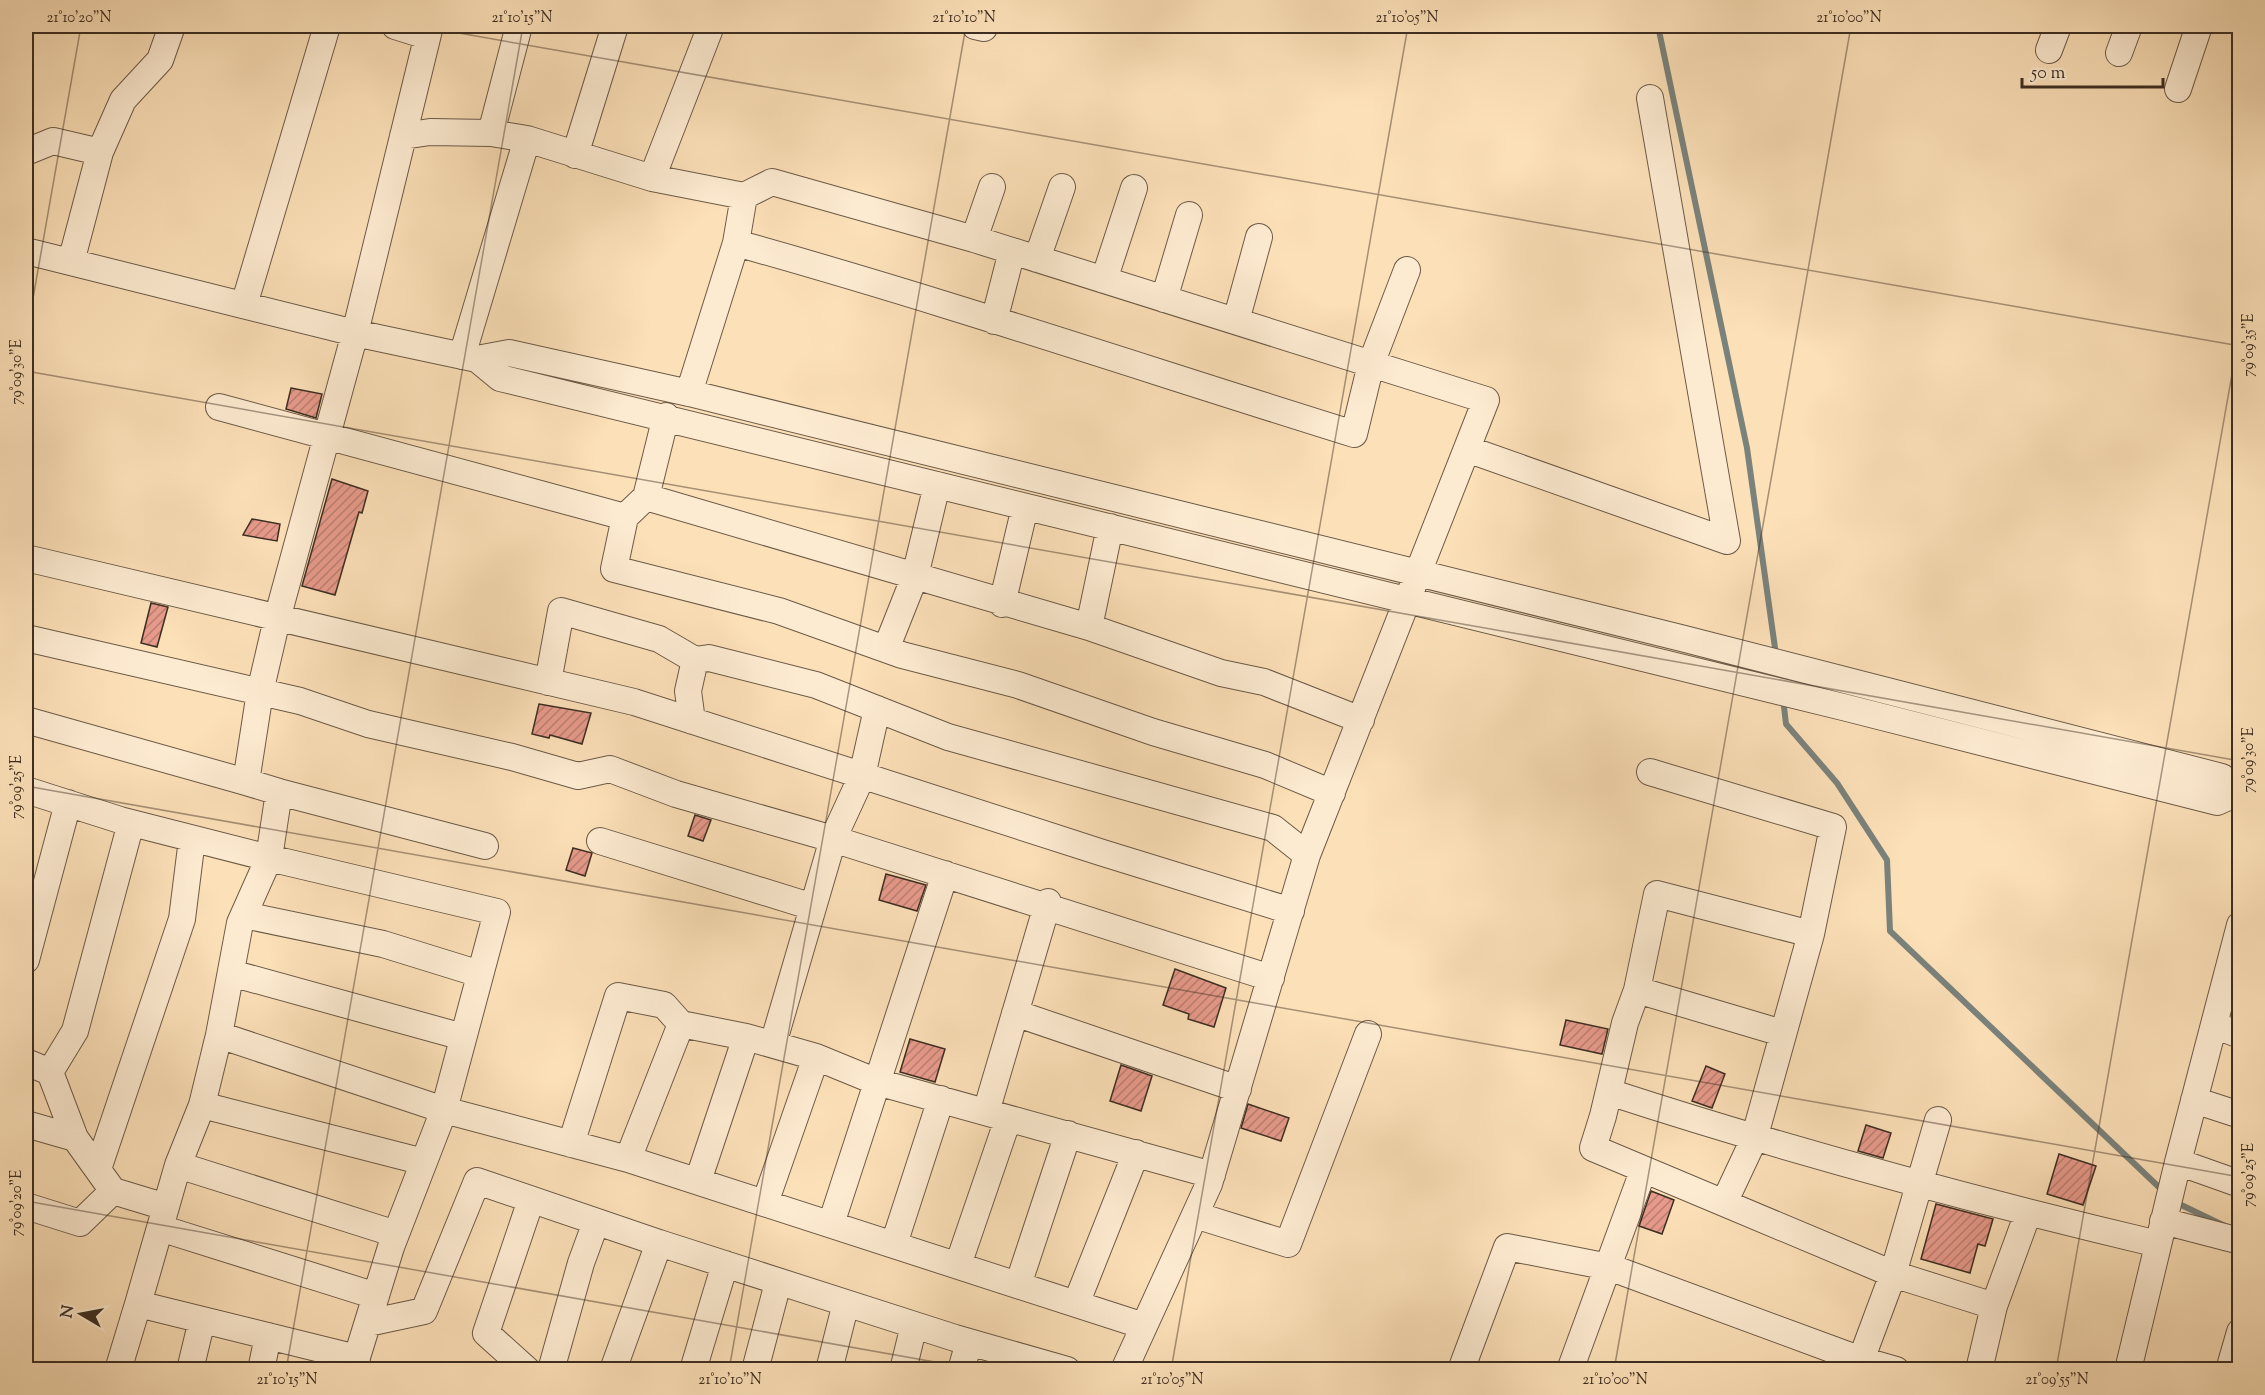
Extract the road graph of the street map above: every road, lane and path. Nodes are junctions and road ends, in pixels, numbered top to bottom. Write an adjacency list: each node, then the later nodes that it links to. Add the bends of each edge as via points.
1 (172, 26): 19 (street, via 160,60 123,100)
2 (327, 26): 37 (street)
3 (394, 26): 10 (street)
4 (519, 26): 15 (street)
5 (615, 26): 20 (street)
6 (711, 26): 21 (street)
7 (2058, 26): 11 (street)
8 (2129, 26): 12 (street)
9 (2199, 26): 13 (street)
10 (429, 31): 16 (street)
11 (2049, 50)
12 (2119, 52)
13 (2178, 89)
14 (1650, 98): 47 (street, via 1727,541)
15 (490, 133): 16 (street, via 430,132); 17 (street)
16 (403, 136): 40 (street)
17 (527, 139): 20 (street); 41 (street)
18 (26, 152): 19 (street, via 53,141)
19 (100, 152): 33 (street)
20 (575, 155): 21 (street)
21 (652, 177): 25 (street)
22 (992, 187): 28 (street)
23 (1062, 187): 32 (street)
24 (1134, 188): 35 (street)
25 (744, 196): 28 (street, via 772,182); 29 (street)
26 (1189, 215): 36 (street)
27 (1258, 237): 39 (street)
28 (974, 239): 31 (street)
29 (736, 243): 38 (street); 43 (street)
30 (26, 251): 33 (street)
31 (1012, 251): 32 (street); 38 (street)
32 (1037, 259): 35 (street)
33 (70, 262): 37 (street)
34 (1407, 270): 42 (street)
35 (1104, 280): 36 (street)
36 (1164, 299): 39 (street)
37 (244, 306): 40 (street)
38 (994, 321): 42 (street, via 1354,434)
39 (1236, 321): 42 (street)
40 (355, 333): 41 (street); 46 (street)
41 (470, 358): 43 (street, via 509,353); 45 (street, via 500,378)
42 (1371, 364): 47 (street, via 1486,400)
43 (689, 393): 54 (street)
44 (219, 407): 46 (street)
45 (666, 416): 48 (street); 49 (street)
46 (326, 437): 51 (street); 58 (street)
47 (1467, 449): 54 (street)
48 (937, 485): 50 (street); 55 (street)
49 (646, 497): 51 (street); 55 (street)
50 (1025, 507): 52 (street); 57 (street)
51 (624, 517): 61 (street, via 614,568 779,611)
52 (1110, 526): 56 (street); 59 (street)
53 (26, 558): 58 (street)
54 (1419, 573): 56 (street); 75 (street, via 2222,777)
55 (915, 576): 57 (street); 61 (street)
56 (1408, 602): 67 (street); 75 (street, via 2217,802)
57 (1002, 604): 59 (street)
58 (278, 619): 63 (street); 64 (street)
59 (1089, 627): 67 (street, via 1221,673 1264,682)
60 (26, 638): 64 (street)
61 (886, 649): 74 (street, via 1018,685 1153,732 1265,765)
62 (695, 660): 63 (street, via 659,639 561,610); 65 (street, via 709,658 816,685); 68 (street, via 688,691)
63 (548, 682): 68 (street, via 634,702)
64 (260, 692): 71 (street); 79 (street, via 369,724 578,776 610,769 676,794)
65 (877, 709): 70 (street); 82 (street, via 948,737 1273,828)
66 (26, 720): 71 (street)
67 (1361, 720): 74 (street)
68 (692, 721): 70 (street)
69 (1650, 772): 90 (street, via 1833,826)
70 (861, 776): 79 (street); 87 (street)
71 (246, 782): 73 (street)
72 (26, 790): 76 (street)
73 (279, 792): 81 (street); 83 (street)
74 (1332, 793): 82 (street)
75 (2237, 795)
76 (68, 803): 77 (street); 92 (street)
77 (131, 823): 78 (street); 109 (street, via 75,1031)
78 (192, 838): 83 (street); 130 (street, via 182,920)
79 (833, 839): 84 (street); 86 (street)
80 (600, 841): 86 (street)
81 (485, 846)
82 (1307, 855): 87 (street)
83 (269, 858): 88 (street); 94 (street, via 497,912)
84 (945, 874): 85 (street); 110 (street)
85 (1048, 905): 95 (street); 97 (street)
86 (813, 907): 106 (street)
87 (1291, 911): 95 (street)
88 (244, 915): 93 (street); 94 (street, via 383,944)
89 (2240, 925): 91 (street)
90 (1811, 934): 96 (street, via 1658,894); 100 (street)
91 (2236, 954): 99 (street)
92 (26, 960)
93 (231, 973): 102 (street); 104 (street)
94 (480, 974): 104 (street)
95 (1270, 978): 111 (street)
96 (1637, 990): 100 (street); 112 (street, via 1624,1023)
97 (1015, 1013): 111 (street); 118 (street)
98 (681, 1024): 105 (street); 124 (street, via 664,1005 618,996); 126 (street)
99 (2214, 1025): 103 (street); 114 (street)
100 (1782, 1033): 123 (street)
101 (1368, 1034): 142 (street, via 1288,1244)
102 (219, 1035): 115 (street); 116 (street)
103 (2240, 1035)
104 (463, 1037): 116 (street)
105 (746, 1037): 106 (street); 133 (street)
106 (773, 1044): 107 (street)
107 (816, 1057): 110 (street); 138 (street)
108 (26, 1062): 109 (street)
109 (50, 1072): 122 (street)
110 (877, 1082): 113 (street); 146 (street)
111 (1238, 1089): 132 (street)
112 (1609, 1092): 123 (street); 131 (street, via 1593,1148)
113 (942, 1099): 118 (street); 150 (street)
114 (2194, 1100): 117 (street); 128 (street)
115 (202, 1106): 127 (street); 129 (street)
116 (444, 1110): 124 (street); 127 (street)
117 (2240, 1115)
118 (997, 1116): 121 (street); 152 (street)
119 (1938, 1120): 134 (street)
120 (26, 1124): 122 (street)
121 (1068, 1134): 125 (street); 156 (street)
122 (75, 1138): 130 (street)
123 (1754, 1139): 134 (street); 139 (street)
124 (571, 1144): 126 (street)
125 (1136, 1153): 132 (street); 160 (street)
126 (628, 1159): 133 (street)
127 (424, 1162): 147 (street)
128 (2178, 1162): 135 (street); 143 (street)
129 (178, 1165): 144 (street); 147 (street)
130 (98, 1169): 136 (street)
131 (1643, 1171): 139 (street); 153 (street)
132 (1212, 1175): 142 (street)
133 (698, 1181): 138 (street)
134 (1918, 1184): 141 (street); 154 (street)
135 (2240, 1184)
136 (113, 1191): 140 (street, via 81,1223); 144 (street)
137 (531, 1200): 145 (street); 163 (street, via 477,1181 424,1311); 176 (street, via 486,1333)
138 (765, 1203): 146 (street)
139 (1724, 1203): 154 (street)
140 (26, 1206)
141 (2028, 1213): 143 (street); 161 (street)
142 (1195, 1215): 165 (street)
143 (2164, 1217): 148 (street); 189 (street)
144 (163, 1218): 157 (street); 159 (street)
145 (596, 1222): 149 (street); 177 (street)
146 (831, 1224): 150 (street)
147 (396, 1234): 157 (street)
148 (2240, 1241)
149 (659, 1243): 151 (street); 178 (street)
150 (894, 1244): 152 (street)
151 (725, 1264): 155 (street); 179 (street)
152 (958, 1265): 156 (street)
153 (1609, 1267): 169 (street); 185 (street, via 1507,1247); 186 (street)
154 (1893, 1274): 161 (street); 169 (street)
155 (778, 1283): 158 (street); 180 (street)
156 (1018, 1285): 160 (street)
157 (376, 1296): 163 (street)
158 (846, 1303): 164 (street); 181 (street)
159 (138, 1304): 162 (street); 173 (street)
160 (1076, 1304): 165 (street)
161 (1994, 1306): 188 (street)
162 (202, 1320): 167 (street); 174 (street)
163 (368, 1323): 170 (street)
164 (914, 1325): 168 (street); 182 (street)
165 (1144, 1326): 184 (street)
166 (2240, 1332): 171 (street)
167 (268, 1336): 170 (street); 175 (street)
168 (969, 1342): 172 (street); 183 (street)
169 (1862, 1360): 187 (street)
170 (355, 1364)
171 (2233, 1366)
172 (1050, 1367)
173 (118, 1370)
174 (190, 1370)
175 (261, 1370)
176 (527, 1370)
177 (551, 1370)
178 (613, 1370)
179 (693, 1370)
180 (755, 1370)
181 (829, 1370)
182 (903, 1370)
183 (961, 1370)
184 (1124, 1370)
185 (1461, 1370)
186 (1570, 1370)
187 (1896, 1370)
188 (1979, 1370)
189 (2128, 1370)

